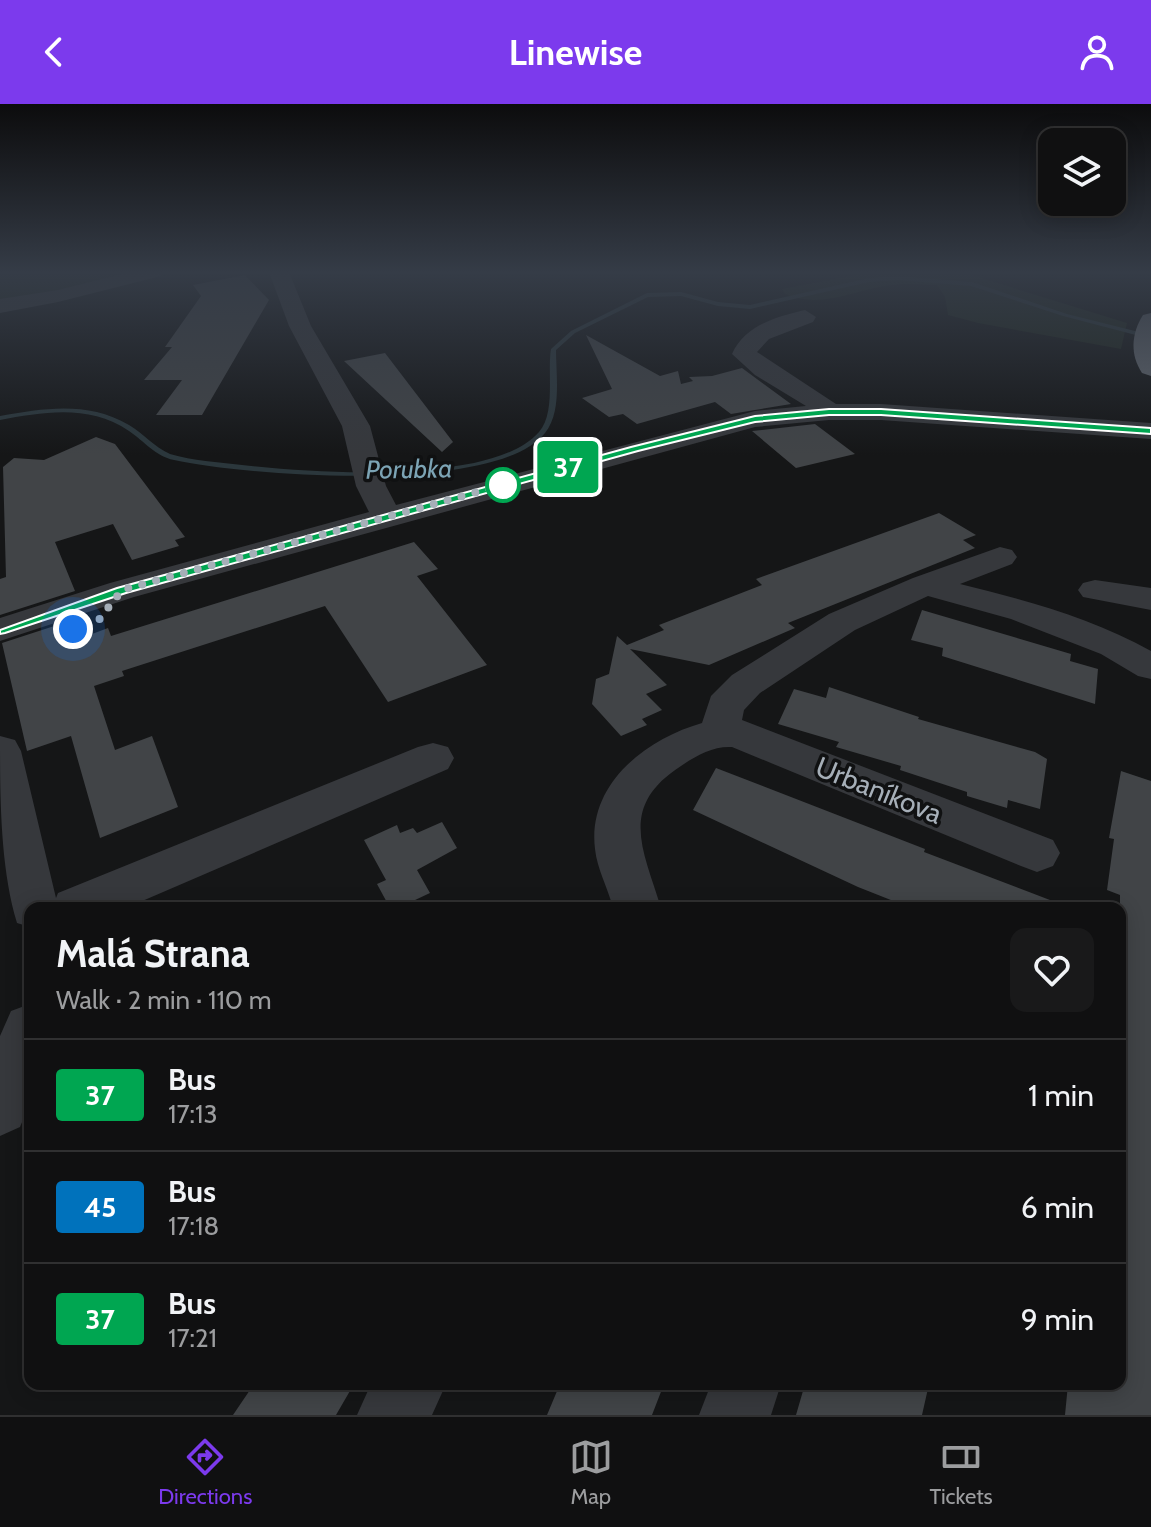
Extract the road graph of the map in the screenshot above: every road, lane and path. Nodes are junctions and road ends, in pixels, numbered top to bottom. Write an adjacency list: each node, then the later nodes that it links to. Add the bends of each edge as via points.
1 (304, 333): 7 (street, via 356,426)
2 (762, 333): 5 (street, via 747,343 744,354)
3 (1149, 333): 4 (highway)
4 (1148, 360)
5 (829, 412): 6 (street); 7 (street, via 755,419)
6 (1151, 431)
7 (388, 518): 10 (street)
8 (1000, 557): 9 (street)
9 (925, 585): 15 (street, via 1024,611 1114,646); 16 (street, via 842,622 746,684 725,706)
10 (122, 590): 13 (street); 14 (street, via 98,621)
11 (1095, 590): 12 (street)
12 (1151, 599)
13 (0, 630)
14 (0, 652)
15 (1151, 667)
16 (720, 732): 19 (street, Urbaníkova, via 737,733); 22 (street, via 694,737 655,762 621,802 617,847)
17 (0, 751): 20 (street)
18 (433, 758): 21 (street)
19 (1037, 853)
20 (33, 902)
21 (89, 902)
22 (635, 902)
23 (24, 1045): 24 (street)
24 (0, 1107)
25 (408, 1390): 27 (street)
26 (744, 1390): 28 (street)
27 (393, 1415)
28 (735, 1415)

